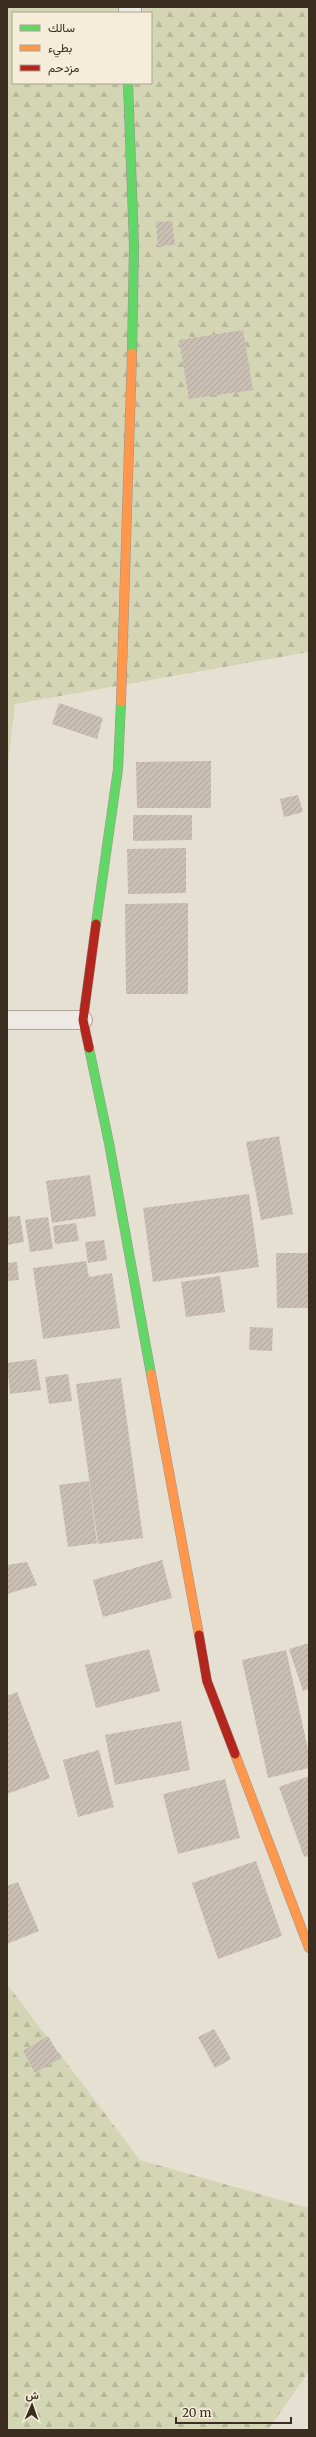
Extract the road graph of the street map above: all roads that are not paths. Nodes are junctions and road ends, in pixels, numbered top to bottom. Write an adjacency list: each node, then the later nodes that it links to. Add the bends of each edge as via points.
1 (128, 84): 3 (street, via 134,245 128,519 118,769)
2 (7, 1020): 3 (lane)
3 (83, 1020): 4 (street, via 109,1143 207,1681)
4 (309, 1948)

